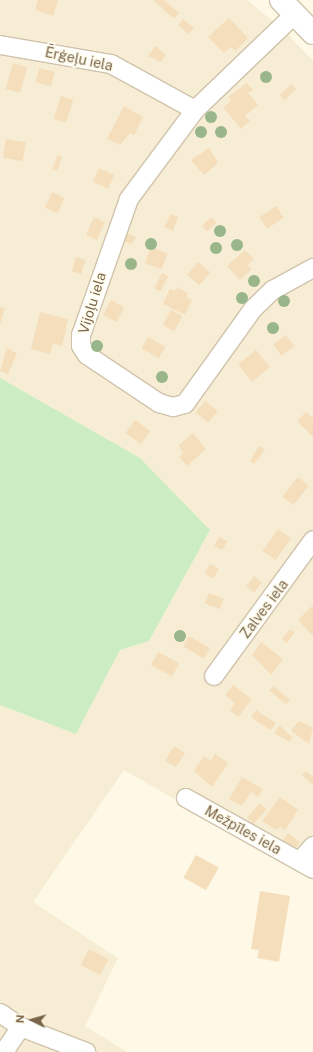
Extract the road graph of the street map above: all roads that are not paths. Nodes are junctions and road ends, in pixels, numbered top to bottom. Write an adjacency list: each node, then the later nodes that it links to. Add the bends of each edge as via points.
1 (288, 7): 2 (street); 4 (street, Vijoļu iela)
2 (313, 33)
3 (0, 45): 4 (street, Ērģeļu iela, via 111,64)
4 (195, 110): 5 (street, Vijoļu iela, via 129,199 81,335 81,346 87,354 159,403 173,407 185,404 253,309 273,290)
5 (313, 268)
6 (313, 540): 7 (street, Zalves iela)
7 (214, 676)
8 (186, 798): 10 (street, Mežpīles iela)
9 (313, 846): 10 (street, Mežpīles iela)
10 (306, 865)
11 (0, 1013): 12 (street)
12 (21, 1027): 13 (street); 14 (street)
13 (4, 1052)
14 (86, 1052)

